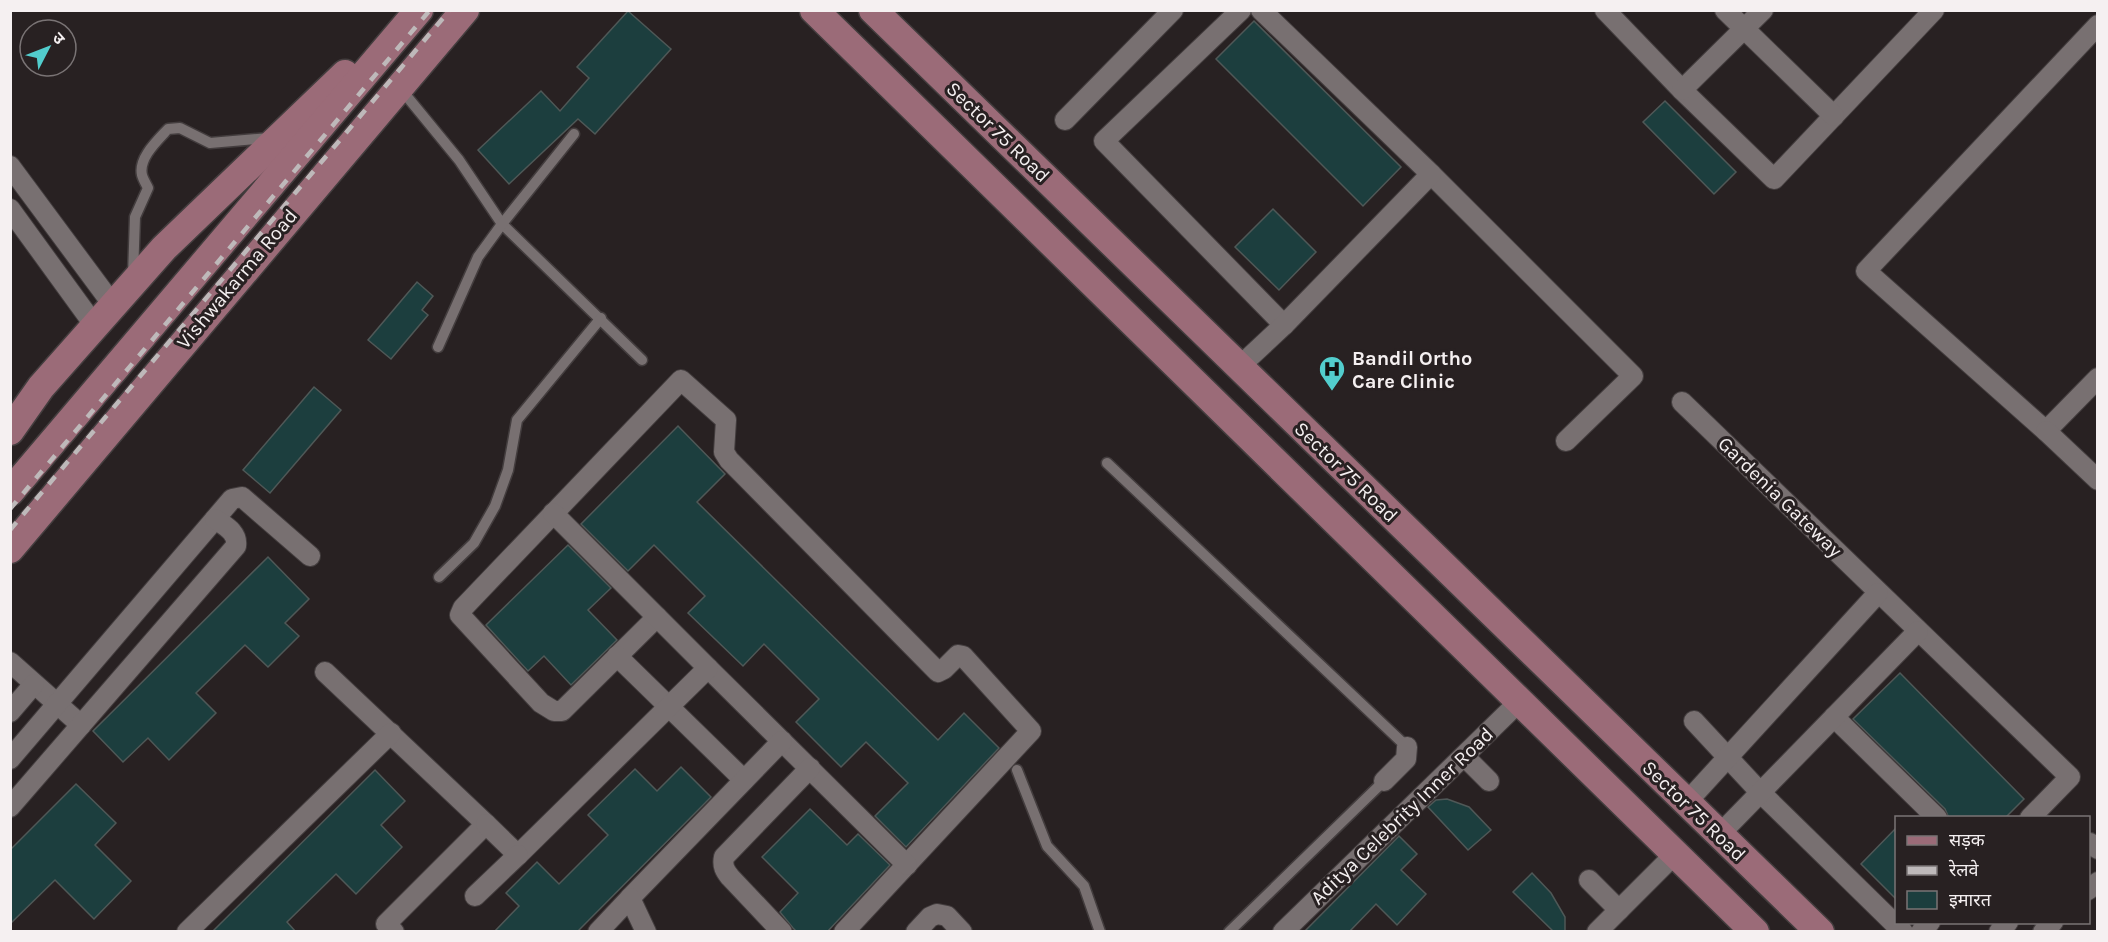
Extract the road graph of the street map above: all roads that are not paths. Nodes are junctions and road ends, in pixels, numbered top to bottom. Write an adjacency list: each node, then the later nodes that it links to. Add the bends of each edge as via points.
1 (465, 10): 14 (street, Vishwakarma Road)
2 (814, 10): 56 (street, Sector 75 Road)
3 (1173, 10): 17 (street)
4 (1241, 10): 27 (street, via 1104,141)
5 (1261, 10): 21 (street)
6 (1605, 10): 15 (street)
7 (1725, 10): 13 (street)
8 (1763, 10): 13 (street)
9 (1934, 10): 16 (street)
10 (883, 14): 30 (street, Sector 75 Road)
11 (410, 21): 19 (street, via 335,81); 31 (street, Vishwakarma Road)
12 (2097, 25): 38 (street, via 1866,271)
13 (1744, 29): 15 (street); 16 (street)
14 (400, 87): 23 (lane, via 459,160); 34 (street, Vishwakarma Road)
15 (1682, 90): 16 (street, via 1774,179)
16 (1834, 116)
17 (1065, 120)
18 (574, 134): 23 (lane)
19 (280, 137): 24 (street); 24 (lane, via 210,142 180,128 168,129 142,163 141,174 148,188 135,218)
20 (10, 166): 25 (street)
21 (1431, 174): 27 (street); 39 (street, via 1633,376)
22 (10, 209): 25 (street)
23 (502, 224): 26 (lane); 28 (lane, via 478,257)
24 (132, 284): 25 (street)
25 (104, 315): 37 (street, via 41,387)
26 (601, 318): 29 (lane); 47 (lane, via 517,420 508,470 495,506 474,543)
27 (1284, 325): 30 (street)
28 (438, 347)
29 (642, 360)
30 (1239, 367): 76 (street, Sector 75 Road)
31 (115, 371): 33 (street, Vishwakarma Road); 34 (street)
32 (2097, 378): 38 (street)
33 (95, 394): 36 (street); 42 (street, Vishwakarma Road)
34 (140, 395): 36 (street, Vishwakarma Road)
35 (1682, 402): 48 (street, Gardenia Gateway)
36 (120, 420): 45 (street, Vishwakarma Road)
37 (10, 431)
38 (2046, 431): 41 (street)
39 (1566, 441)
40 (1107, 463): 65 (lane)
41 (2097, 480)
42 (10, 492)
43 (553, 513): 49 (street); 51 (street, via 463,608 461,617 541,703 554,711 562,711); 84 (street, via 681,380 722,416 726,420 724,452 729,460 938,672 958,655 963,656 1031,731)
44 (215, 519): 46 (street, via 235,497 242,497); 57 (street); 62 (street, via 232,532 236,546)
45 (10, 549)
46 (310, 556)
47 (440, 577)
48 (1878, 593): 50 (street, Gardenia Gateway); 67 (street)
49 (657, 617): 51 (street); 53 (street)
50 (1918, 631): 60 (street); 79 (street, Gardenia Gateway, via 2070,777)
51 (617, 656): 58 (street)
52 (10, 662): 55 (street)
53 (708, 668): 58 (street); 64 (street)
54 (325, 672): 63 (street)
55 (34, 684): 57 (street); 59 (street)
56 (1520, 701): 66 (street, Aditya Celebrity Inner Road); 82 (street, Sector 75 Road)
57 (57, 704): 62 (street); 68 (street)
58 (669, 707): 72 (street); 83 (street)
59 (10, 712)
60 (1834, 717): 75 (street); 78 (street)
61 (1694, 721): 67 (street)
62 (81, 725): 71 (street)
63 (391, 733): 80 (street); 89 (street)
64 (782, 741): 69 (street); 72 (street)
65 (1407, 747): 73 (street, via 1406,759)
66 (1464, 756): 74 (street); 99 (street, Aditya Celebrity Inner Road)
67 (1728, 757): 75 (street); 76 (street)
68 (11, 758): 71 (street)
69 (810, 768): 84 (street); 93 (street, via 724,857 730,878)
70 (1017, 770): 97 (lane, via 1047,846 1084,886)
71 (34, 780): 77 (street)
72 (744, 780): 87 (street)
73 (1384, 781): 98 (lane)
74 (1489, 781)
75 (1760, 792): 81 (street); 103 (street)
76 (1686, 803): 81 (street, Sector 75 Road)
77 (10, 807)
78 (1935, 816)
79 (2032, 816)
80 (486, 824): 83 (street); 90 (street, via 386,924)
81 (1719, 834): 102 (street, Sector 75 Road)
82 (1676, 853): 88 (street); 101 (street, Sector 75 Road)
83 (518, 855): 86 (street)
84 (907, 865): 94 (street)
85 (1589, 880): 88 (street)
86 (475, 896)
87 (630, 898): 91 (street); 92 (street)
88 (1619, 910): 100 (street)
89 (187, 932)
90 (394, 932)
91 (598, 932)
92 (646, 932)
93 (782, 932)
94 (844, 932)
95 (916, 932): 96 (street, via 937,914 947,916)
96 (962, 932)
97 (1100, 932)
98 (1229, 932)
99 (1283, 932)
100 (1598, 932)
101 (1755, 932)
102 (1820, 932)
103 (1903, 932)

